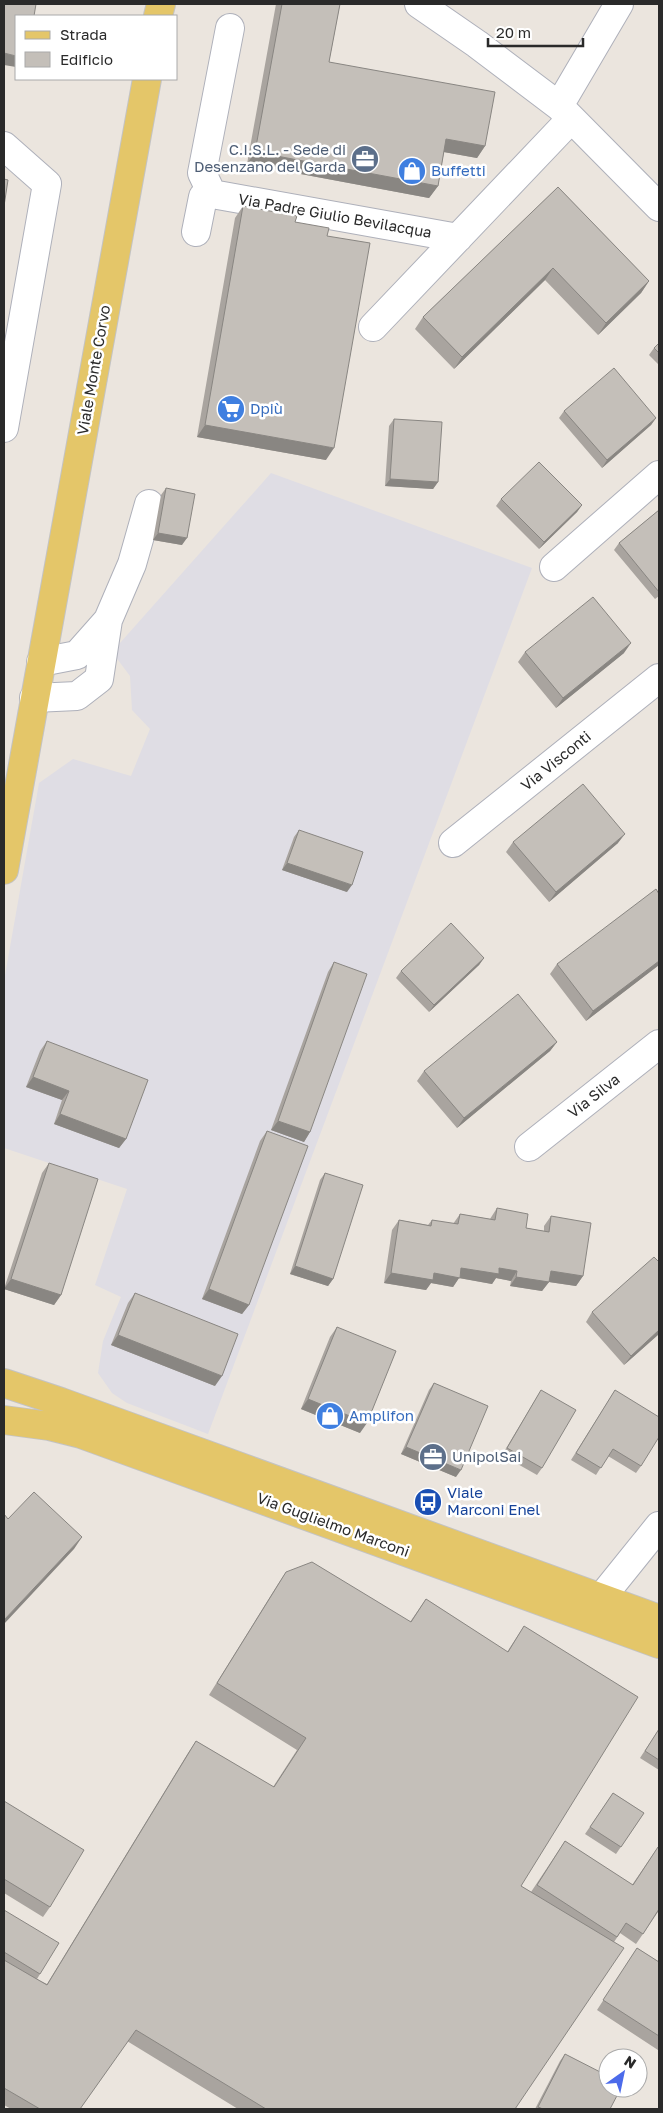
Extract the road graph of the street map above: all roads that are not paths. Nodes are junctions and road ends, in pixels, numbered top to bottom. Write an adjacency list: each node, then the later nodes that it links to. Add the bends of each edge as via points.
1 (419, 4): 5 (street, via 477,44)
2 (619, 4): 5 (street, Via Padre Giulio Bevilacqua)
3 (230, 28): 7 (street, via 202,173)
4 (147, 80): 17 (main road, Viale Monte Corvo)
5 (565, 113): 8 (street); 10 (street, Via Padre Giulio Bevilacqua)
6 (4, 146): 12 (street, via 47,184)
7 (212, 194): 9 (street, via 203,197); 10 (street, Via Padre Giulio Bevilacqua)
8 (659, 207)
9 (196, 232)
10 (458, 238): 11 (street, Via Padre Giulio Bevilacqua)
11 (373, 327)
12 (4, 428)
13 (659, 475): 15 (street)
14 (149, 504): 16 (street, via 132,564)
15 (554, 567)
16 (108, 620): 17 (street, via 76,655); 19 (street, via 99,679 78,696)
17 (41, 662): 19 (main road, Viale Monte Corvo)
18 (659, 678): 20 (street, Via Visconti)
19 (34, 698): 21 (main road, Viale Monte Corvo)
20 (453, 843)
21 (4, 870)
22 (659, 1044): 23 (street, Via Silva)
23 (529, 1147)
24 (4, 1383): 26 (main road, Via Guglielmo Marconi)
25 (4, 1397): 26 (main road, Via Guglielmo Marconi)
26 (62, 1402): 29 (main road, Via Guglielmo Marconi)
27 (4, 1420): 31 (main road, Via Guglielmo Marconi, via 81,1434)
28 (659, 1526): 29 (street)
29 (601, 1598): 30 (main road, Via Guglielmo Marconi)
30 (659, 1619)
31 (659, 1644)

